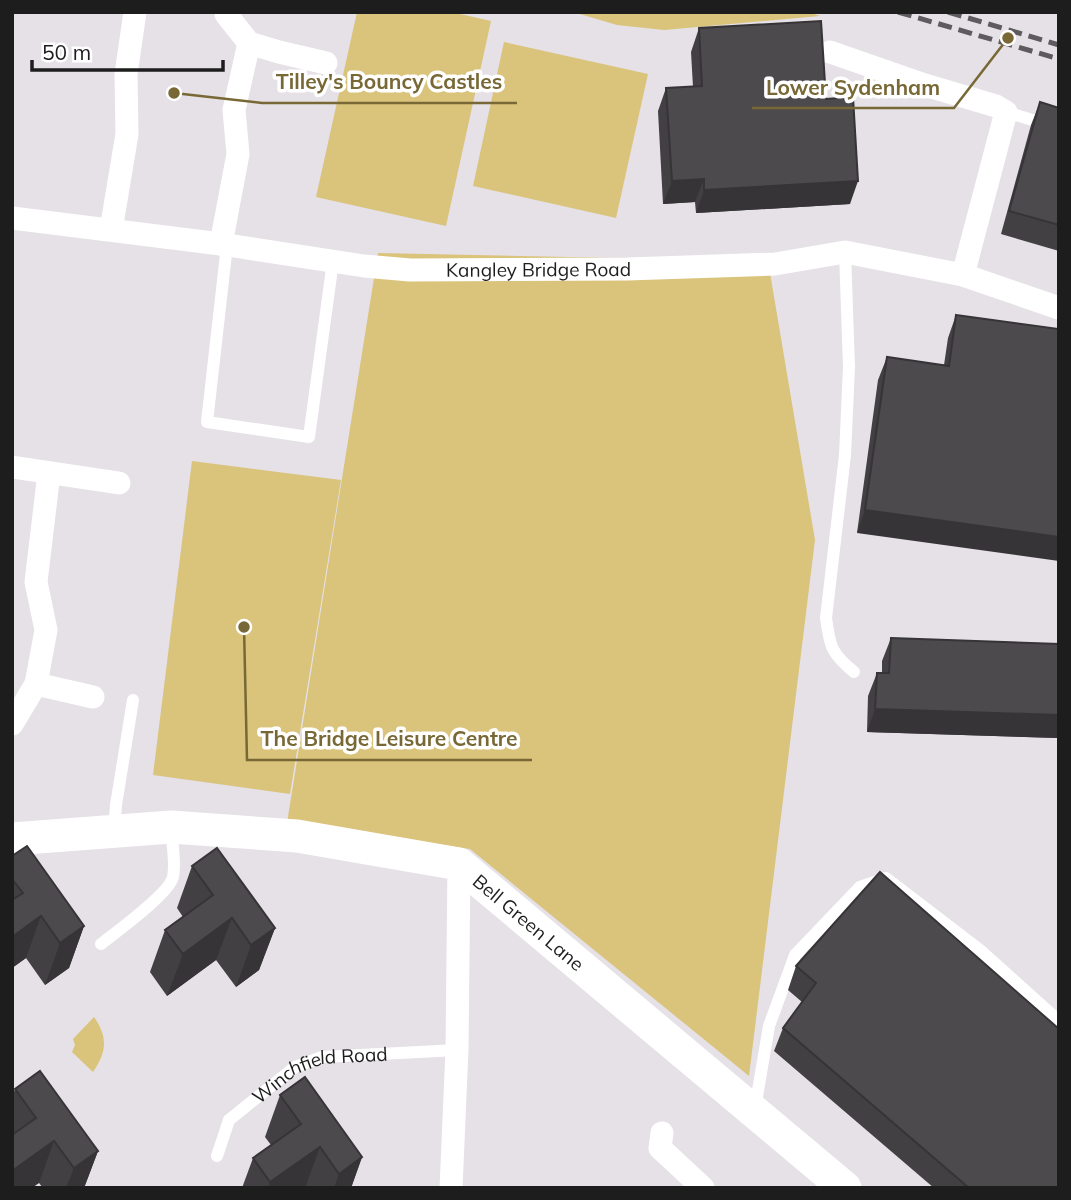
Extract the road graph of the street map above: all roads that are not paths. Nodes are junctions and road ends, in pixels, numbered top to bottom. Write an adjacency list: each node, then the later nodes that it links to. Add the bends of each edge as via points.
1 (135, 12): 9 (street, via 126,74 127,134)
2 (226, 14): 3 (street)
3 (249, 43): 5 (street); 10 (street, via 234,110 238,154)
4 (830, 52): 6 (street)
5 (326, 63)
6 (1006, 113): 7 (lane); 13 (street)
7 (1059, 128)
8 (12, 218): 9 (street, Kangley Bridge Road)
9 (111, 230): 10 (street, Kangley Bridge Road)
10 (224, 244): 12 (street, Kangley Bridge Road); 12 (lane, via 207,422 309,437)
11 (845, 252): 12 (street, Kangley Bridge Road, via 775,264 627,270 410,270); 13 (street, Kangley Bridge Road); 18 (lane, via 849,368 845,455 826,618 830,645)
12 (333, 261)
13 (963, 275): 14 (street, Kangley Bridge Road)
14 (1059, 307)
15 (12, 467): 16 (street)
16 (49, 472): 17 (street); 19 (street, via 36,582 46,630)
17 (119, 483)
18 (854, 672)
19 (36, 684): 20 (street); 22 (street)
20 (93, 697)
21 (133, 700): 24 (lane)
22 (12, 724)
23 (171, 827): 24 (street, Bell Green Lane); 26 (street, Bell Green Lane, via 298,836); 27 (lane, via 173,879 165,891)
24 (114, 831): 25 (street, Bell Green Lane)
25 (12, 839)
26 (459, 864): 29 (street); 30 (street, Bell Green Lane)
27 (101, 944)
28 (1059, 1021): 30 (lane, via 980,950 886,878 860,887 796,955 769,1027)
29 (457, 1050): 32 (lane, Winchfield Road, via 322,1057 295,1067 229,1120); 33 (street)
30 (754, 1112): 35 (street, Bell Green Lane)
31 (662, 1133): 34 (street, via 660,1148)
32 (217, 1156)
33 (451, 1188)
34 (703, 1188)
35 (845, 1188)

